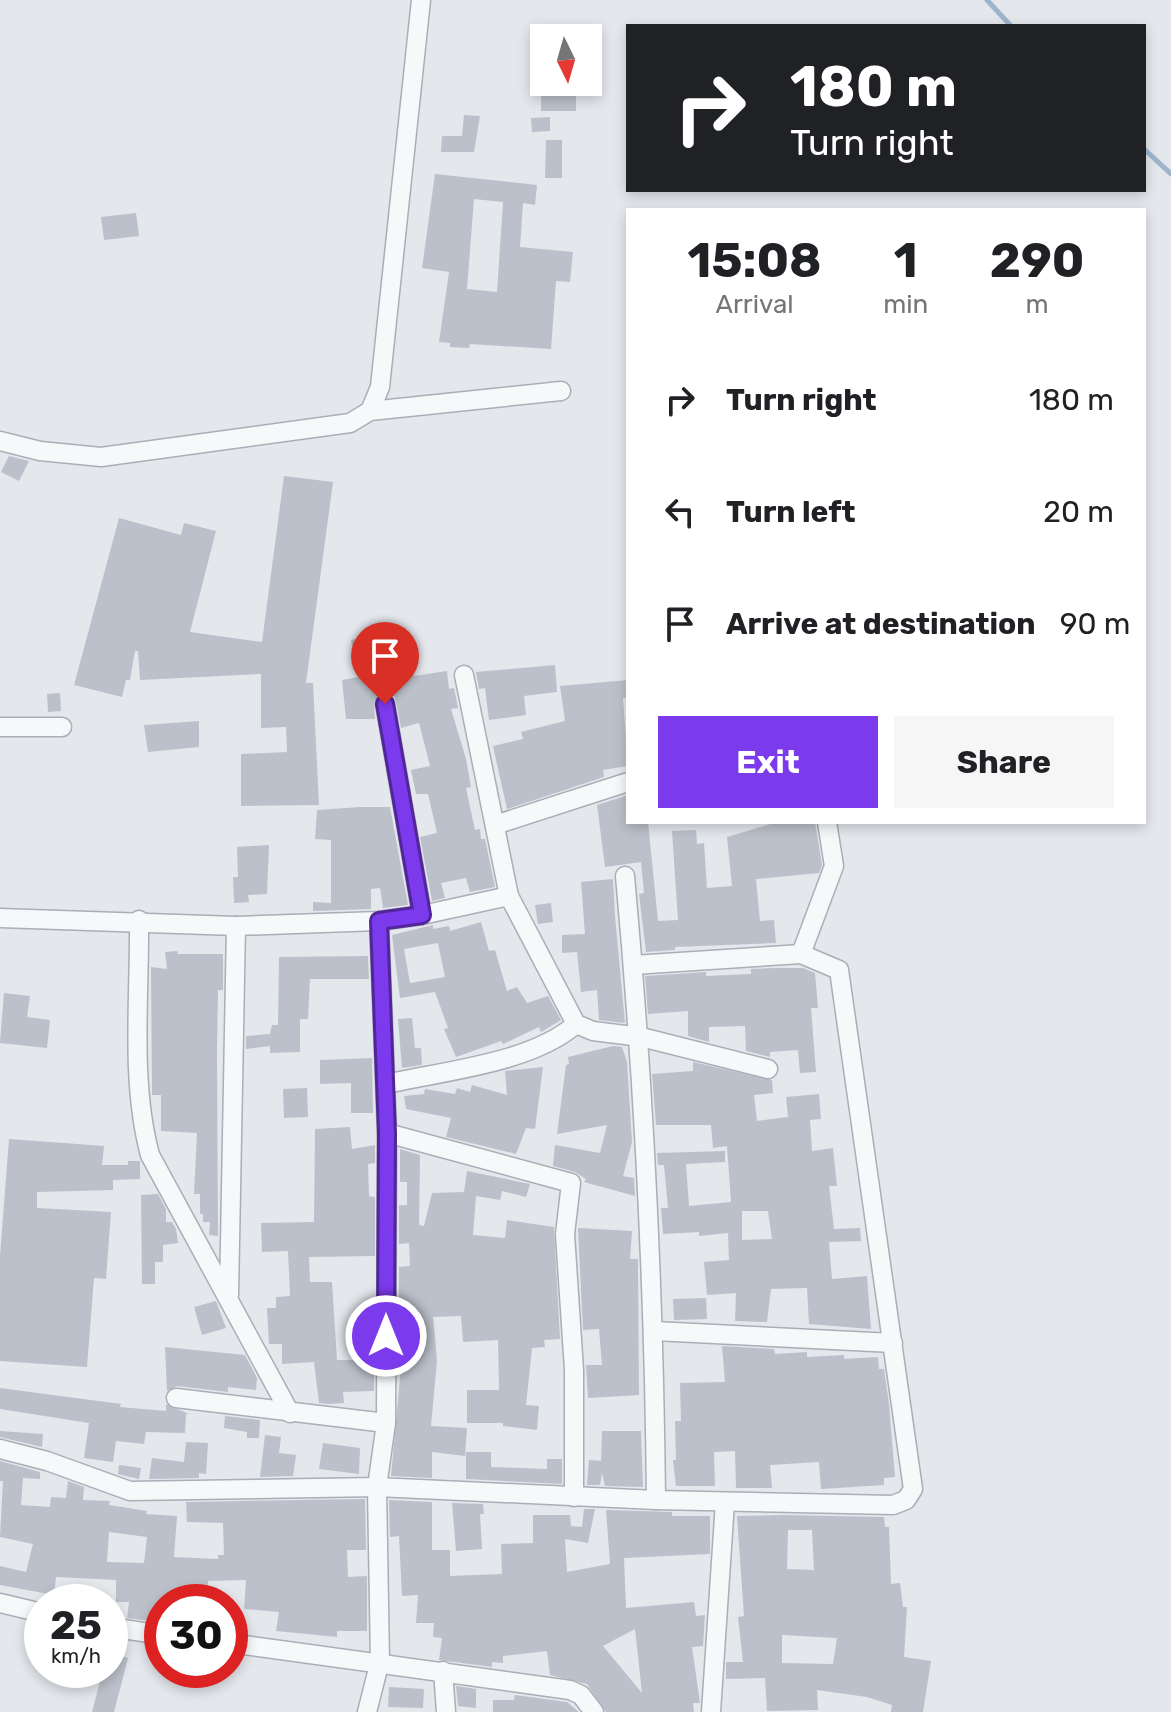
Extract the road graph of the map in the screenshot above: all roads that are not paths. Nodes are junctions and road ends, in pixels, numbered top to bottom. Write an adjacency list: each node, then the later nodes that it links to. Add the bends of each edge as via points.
1 (421, 0): 3 (street, via 380,387)
2 (561, 391): 3 (street)
3 (370, 411): 4 (street, via 350,423 101,457)
4 (0, 441)
5 (464, 675): 11 (street)
6 (385, 704): 14 (street)
7 (0, 727): 8 (street)
8 (62, 727)
9 (626, 783): 11 (street)
10 (827, 824): 19 (street, via 834,866)
11 (495, 825): 13 (street)
12 (625, 876): 20 (street)
13 (509, 896): 14 (street); 21 (street)
14 (422, 915): 17 (street)
15 (0, 918): 16 (street)
16 (139, 920): 18 (street); 26 (street, via 143,1129 150,1155)
17 (379, 921): 18 (street); 24 (street)
18 (236, 926): 26 (street)
19 (801, 954): 20 (street); 28 (street, via 839,970)
20 (633, 965): 22 (street)
21 (576, 1024): 22 (street); 24 (street, via 560,1038 518,1054)
22 (641, 1037): 23 (street); 27 (street)
23 (768, 1069)
24 (386, 1084): 25 (street)
25 (387, 1133): 31 (street); 34 (street, via 571,1183 565,1234 574,1370)
26 (229, 1299): 30 (street)
27 (654, 1331): 28 (street); 35 (street)
28 (893, 1343): 36 (street, via 913,1489 906,1500 893,1505)
29 (176, 1398): 30 (street)
30 (290, 1413): 31 (street)
31 (386, 1423): 33 (street)
32 (0, 1449): 33 (street, via 130,1491)
33 (377, 1487): 34 (street); 40 (street)
34 (574, 1497): 35 (street)
35 (656, 1500): 36 (street)
36 (725, 1502): 45 (street)
37 (0, 1603): 38 (street)
38 (24, 1609)
39 (248, 1645): 40 (street)
40 (380, 1661): 41 (street); 42 (street)
41 (443, 1671): 43 (street); 44 (street, via 570,1690)
42 (367, 1712)
43 (446, 1712)
44 (594, 1712)
45 (711, 1712)

